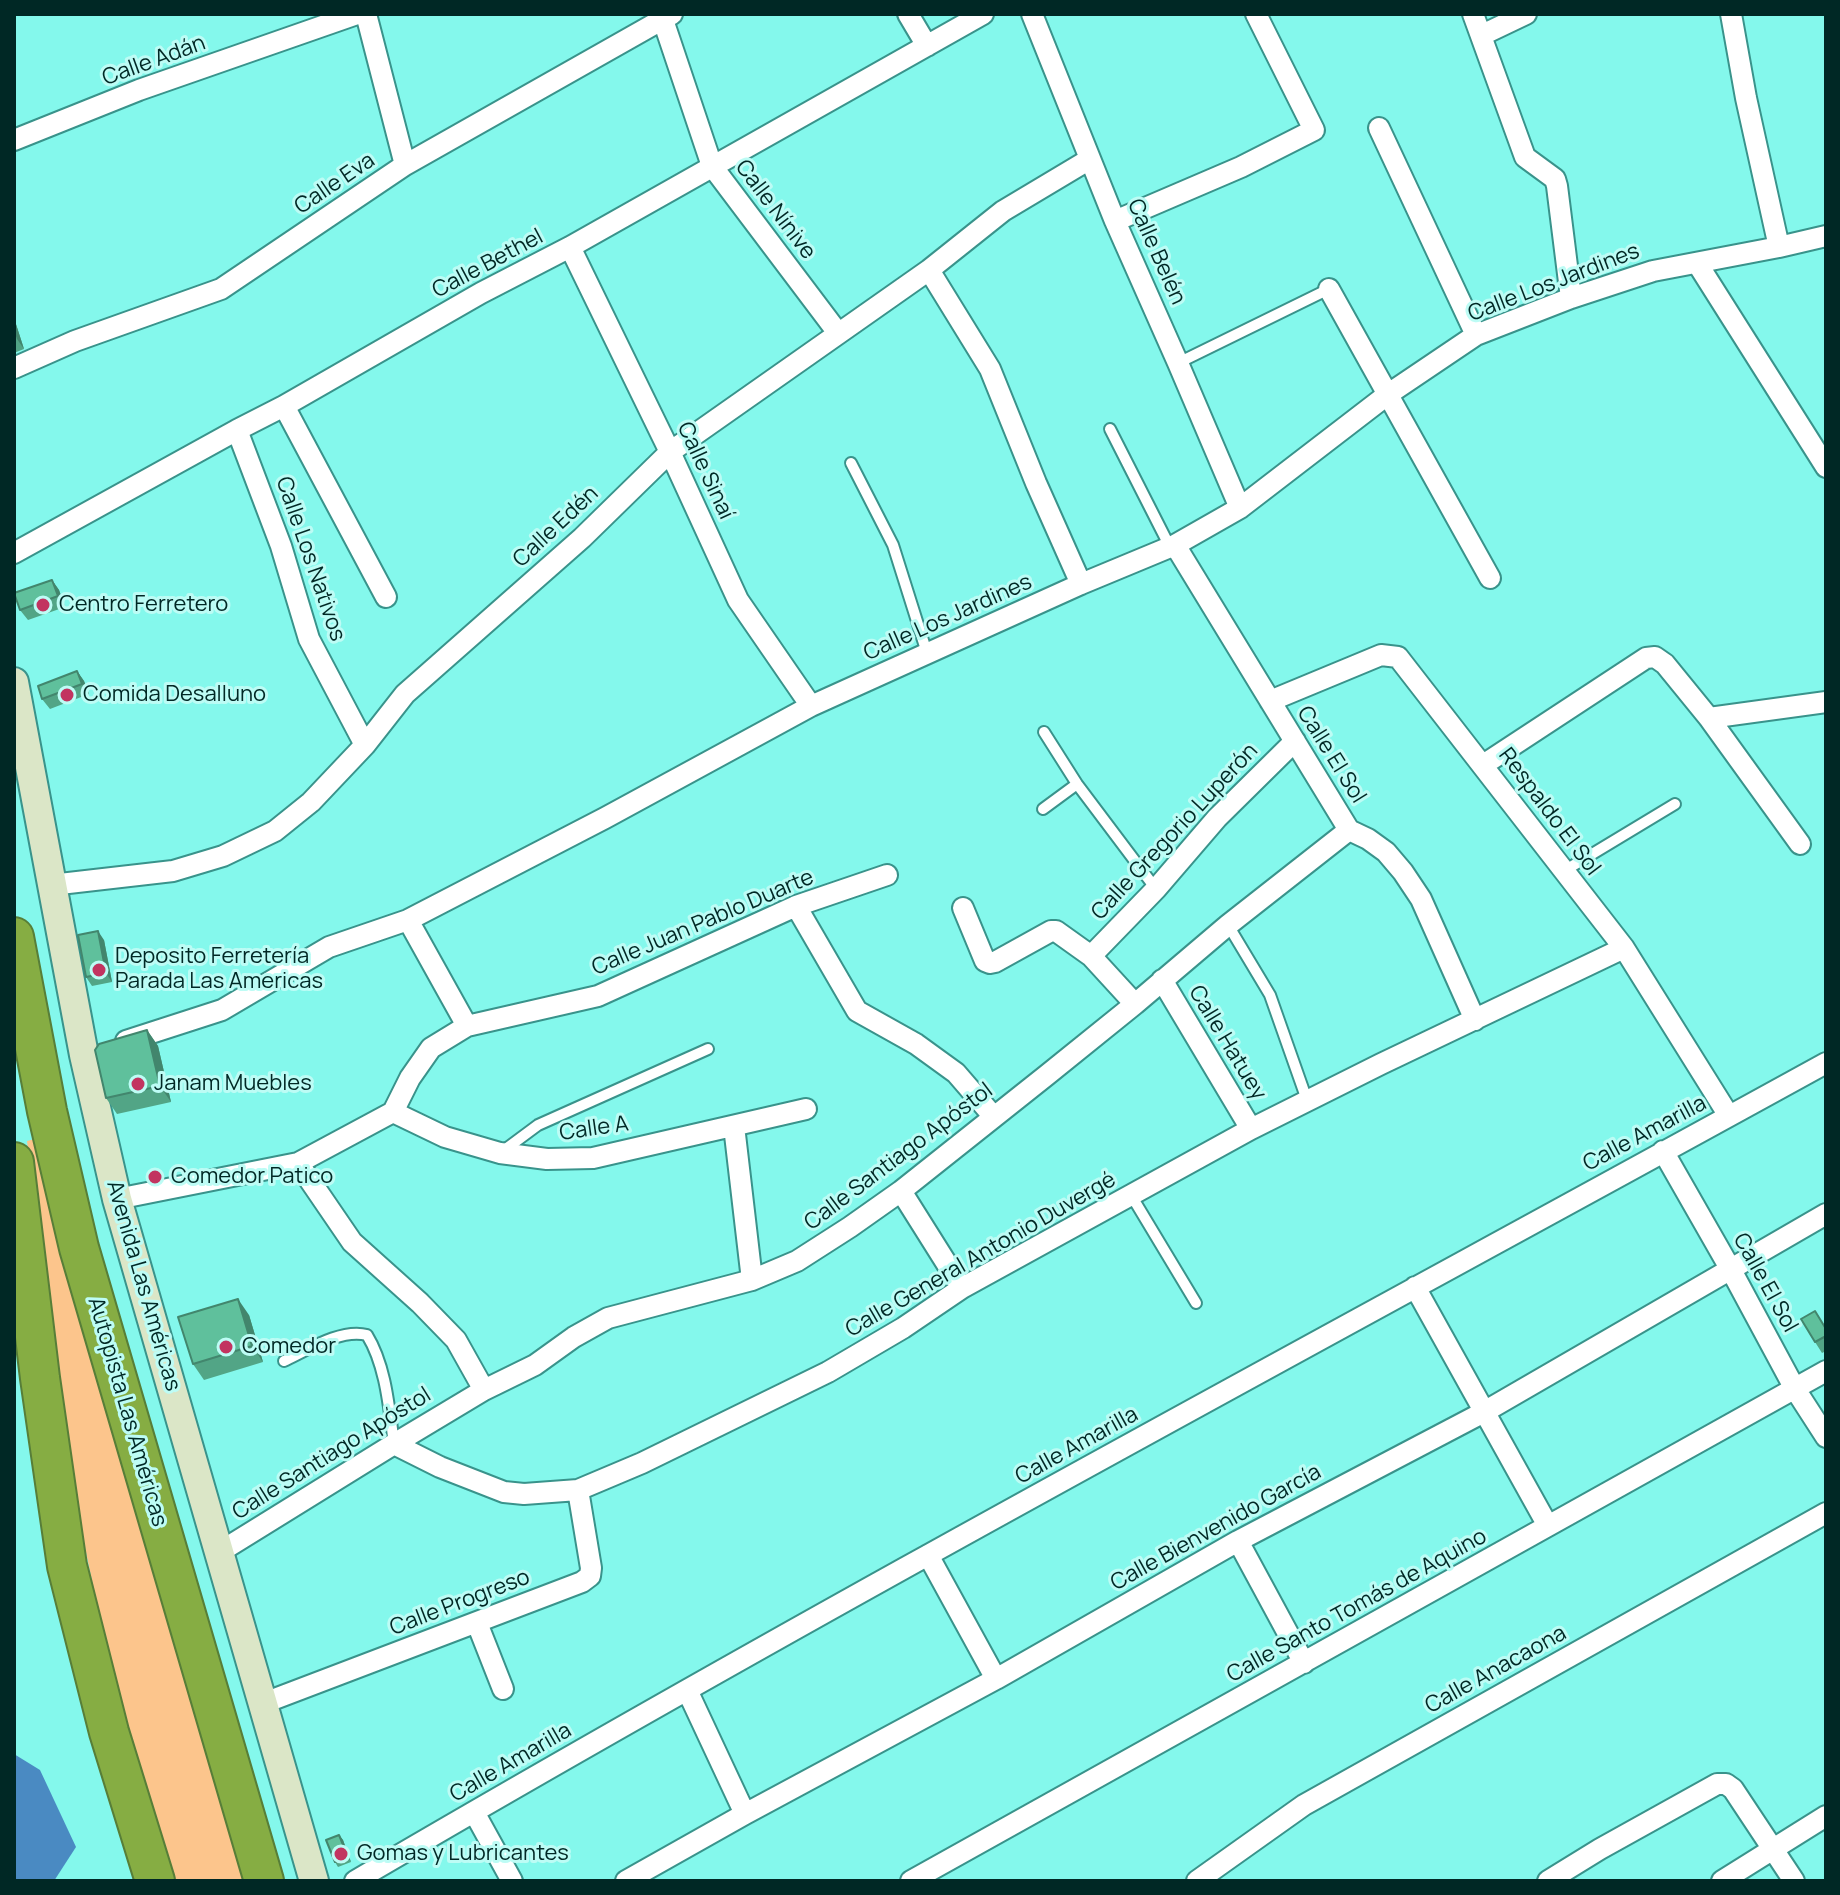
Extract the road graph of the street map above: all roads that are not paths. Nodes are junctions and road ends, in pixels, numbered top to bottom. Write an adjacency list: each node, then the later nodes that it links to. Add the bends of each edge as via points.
1 (357, 14): 14 (street, Calle Adán)
2 (366, 14): 16 (street)
3 (908, 14): 12 (street)
4 (983, 14): 12 (street, Calle Bethel)
5 (1032, 14): 15 (street, Calle Belén)
6 (1256, 14): 18 (street, via 1314,130)
7 (1473, 14): 11 (street)
8 (1526, 14): 11 (street)
9 (1731, 14): 21 (street)
10 (665, 16): 16 (street, Calle Eva); 17 (street, Calle Nínive)
11 (1482, 35): 25 (street, via 1525,157 1555,179)
12 (927, 46): 17 (street, Calle Bethel)
13 (1379, 128): 27 (street)
14 (14, 140)
15 (1090, 159): 18 (street, Calle Belén); 23 (street, Calle Edén, via 1003,211)
16 (405, 165): 29 (street, Calle Eva, via 221,289)
17 (712, 166): 20 (street, Calle Bethel); 26 (street, Calle Nínive)
18 (1115, 221): 28 (street, Calle Belén)
19 (1826, 236): 21 (street, Calle Los Jardines)
20 (570, 247): 31 (street, Calle Bethel); 34 (street, Calle Sinaí)
21 (1779, 247): 22 (street, Calle Los Jardines)
22 (1697, 263): 25 (street, Calle Los Jardines, via 1653,271); 36 (street)
23 (929, 270): 26 (street, Calle Edén); 41 (street, via 990,369)
24 (1333, 287): 28 (lane); 30 (street)
25 (1571, 298): 27 (street, Calle Los Jardines)
26 (838, 333): 34 (street, Calle Edén)
27 (1476, 335): 30 (street, Calle Los Jardines)
28 (1178, 363): 37 (street, Calle Belén)
29 (14, 368)
30 (1387, 395): 37 (street, Calle Los Jardines); 40 (street)
31 (284, 406): 33 (street, Calle Bethel); 42 (street)
32 (1110, 429): 38 (lane)
33 (237, 430): 39 (street, Calle Bethel); 51 (street, Calle Los Nativos, via 309,639)
34 (670, 452): 47 (street, Calle Sinaí, via 738,600); 51 (street, Calle Edén, via 582,538 405,694)
35 (851, 463): 43 (lane, via 893,545)
36 (1826, 467)
37 (1240, 508): 38 (street, Calle Los Jardines)
38 (1173, 546): 41 (street, Calle Los Jardines); 45 (street, Calle El Sol)
39 (14, 553)
40 (1490, 578)
41 (1081, 584): 43 (street, Calle Los Jardines)
42 (386, 597)
43 (927, 653): 47 (street, Calle Los Jardines)
44 (14, 682): 60 (main road, Avenida Las Américas)
45 (1270, 701): 50 (street, Calle El Sol); 52 (street, Respaldo El Sol, via 1381,655 1398,657)
46 (1826, 702): 48 (street)
47 (811, 706): 64 (street, Calle Los Jardines)
48 (1709, 718): 52 (street, via 1665,664 1646,658); 57 (street)
49 (1044, 732): 53 (lane)
50 (1295, 741): 56 (street, Calle El Sol); 61 (street, Calle Gregorio Luperón, via 1217,818)
51 (365, 745): 60 (street, Calle Edén, via 275,831 223,856 173,871)
52 (1483, 765): 58 (street, Respaldo El Sol)
53 (1077, 784): 55 (lane); 61 (lane)
54 (1675, 804): 58 (lane)
55 (1043, 809)
56 (1349, 830): 65 (street, Calle Santiago Apóstol); 71 (street, Calle El Sol, via 1386,852 1421,899)
57 (1800, 844)
58 (1563, 871): 67 (street, Respaldo El Sol)
59 (887, 875): 62 (street, Calle Juan Pablo Duarte)
60 (51, 885): 74 (main road, Avenida Las Américas)
61 (1156, 889): 68 (street, Calle Gregorio Luperón)
62 (796, 906): 72 (street, Calle Juan Pablo Duarte, via 598,996); 80 (street, via 857,1011 956,1073)
63 (963, 908): 68 (street, via 990,963 1051,931)
64 (408, 920): 72 (street); 74 (street, Calle Los Jardines, via 329,947 222,1010)
65 (1228, 925): 69 (street, Calle Santiago Apóstol); 76 (lane, via 1270,995)
66 (14, 937): 121 (highway, Autopista Las Américas, via 79,1248)
67 (1624, 948): 71 (street, Calle General Antonio Duvergé); 79 (street, Respaldo El Sol)
68 (1091, 956): 70 (street)
69 (1162, 980): 70 (street, Calle Santiago Apóstol); 82 (street, Calle Hatuey)
70 (1135, 1004): 80 (street, Calle Santiago Apóstol)
71 (1475, 1020): 76 (street, Calle General Antonio Duvergé)
72 (467, 1026): 78 (street, Calle Juan Pablo Duarte, via 431,1048)
73 (708, 1049): 84 (lane, via 538,1125)
74 (98, 1050): 89 (main road, Avenida Las Américas)
75 (1826, 1063): 79 (street, Calle Amarilla)
76 (1307, 1100): 82 (street, Calle General Antonio Duvergé)
77 (806, 1109): 81 (street, Calle A)
78 (393, 1112): 84 (street, Calle A, via 445,1137); 86 (street)
79 (1729, 1116): 83 (street, Calle Amarilla)
80 (994, 1117): 87 (street, Calle Santiago Apóstol)
81 (734, 1126): 84 (street, Calle A, via 593,1158); 92 (street)
82 (1251, 1129): 88 (street, Calle General Antonio Duvergé)
83 (1663, 1151): 91 (street, Calle El Sol); 93 (street, Calle Amarilla)
84 (500, 1153)
85 (14, 1162): 120 (highway, via 67,1566 109,1732)
86 (298, 1163): 89 (street); 99 (street, via 352,1242 456,1340)
87 (901, 1191): 92 (street, Calle Santiago Apóstol, via 797,1261); 94 (street)
88 (1131, 1195): 94 (street, Calle General Antonio Duvergé); 95 (lane)
89 (117, 1199): 107 (main road, Avenida Las Américas)
90 (1826, 1214): 91 (street, Calle Bienvenido García)
91 (1731, 1270): 98 (street, Calle El Sol); 100 (street, Calle Bienvenido García)
92 (752, 1280): 99 (street, Calle Santiago Apóstol, via 608,1318)
93 (1415, 1287): 100 (street); 108 (street, Calle Amarilla)
94 (962, 1288): 103 (street, Calle General Antonio Duvergé, via 828,1372)
95 (1196, 1303)
96 (284, 1361): 102 (lane, via 341,1335 367,1335 376,1350)
97 (1826, 1371): 98 (street, Calle Santo Tomás de Aquino)
98 (1795, 1389): 101 (street, Calle El Sol); 105 (street, Calle Santo Tomás de Aquino)
99 (484, 1390): 102 (street, Calle Santiago Apóstol)
100 (1484, 1412): 105 (street); 106 (street, Calle Bienvenido García)
101 (1826, 1437)
102 (394, 1444): 103 (street, Calle General Antonio Duvergé, via 504,1492); 107 (street, Calle Santiago Apóstol)
103 (578, 1490): 109 (street, Calle Progreso, via 590,1576)
104 (1826, 1513): 119 (street, Calle Anacaona, via 1304,1805)
105 (1548, 1526): 110 (street, Calle Santo Tomás de Aquino)
106 (1238, 1541): 110 (street); 111 (street, Calle Bienvenido García)
107 (218, 1553): 114 (main road, Avenida Las Américas)
108 (928, 1555): 111 (street); 113 (street, Calle Amarilla)
109 (477, 1623): 112 (street); 114 (street, Calle Progreso)
110 (1304, 1663): 126 (street, Calle Santo Tomás de Aquino)
111 (996, 1679): 116 (street, Calle Bienvenido García)
112 (503, 1689)
113 (687, 1690): 115 (street, Calle Amarilla); 116 (street)
114 (264, 1703): 122 (main road, Avenida Las Américas)
115 (474, 1812): 123 (street, Calle Amarilla); 124 (street)
116 (745, 1814): 125 (street, Calle Bienvenido García)
117 (1826, 1816): 118 (street)
118 (1774, 1849): 128 (street, via 1733,1789 1717,1784); 129 (street); 130 (street)
119 (1223, 1874): 127 (street, Calle Anacaona)
120 (155, 1881)
121 (264, 1881)
122 (314, 1881)
123 (355, 1881)
124 (512, 1881)
125 (626, 1881)
126 (911, 1881)
127 (1197, 1881)
128 (1548, 1881)
129 (1722, 1881)
130 (1794, 1881)

